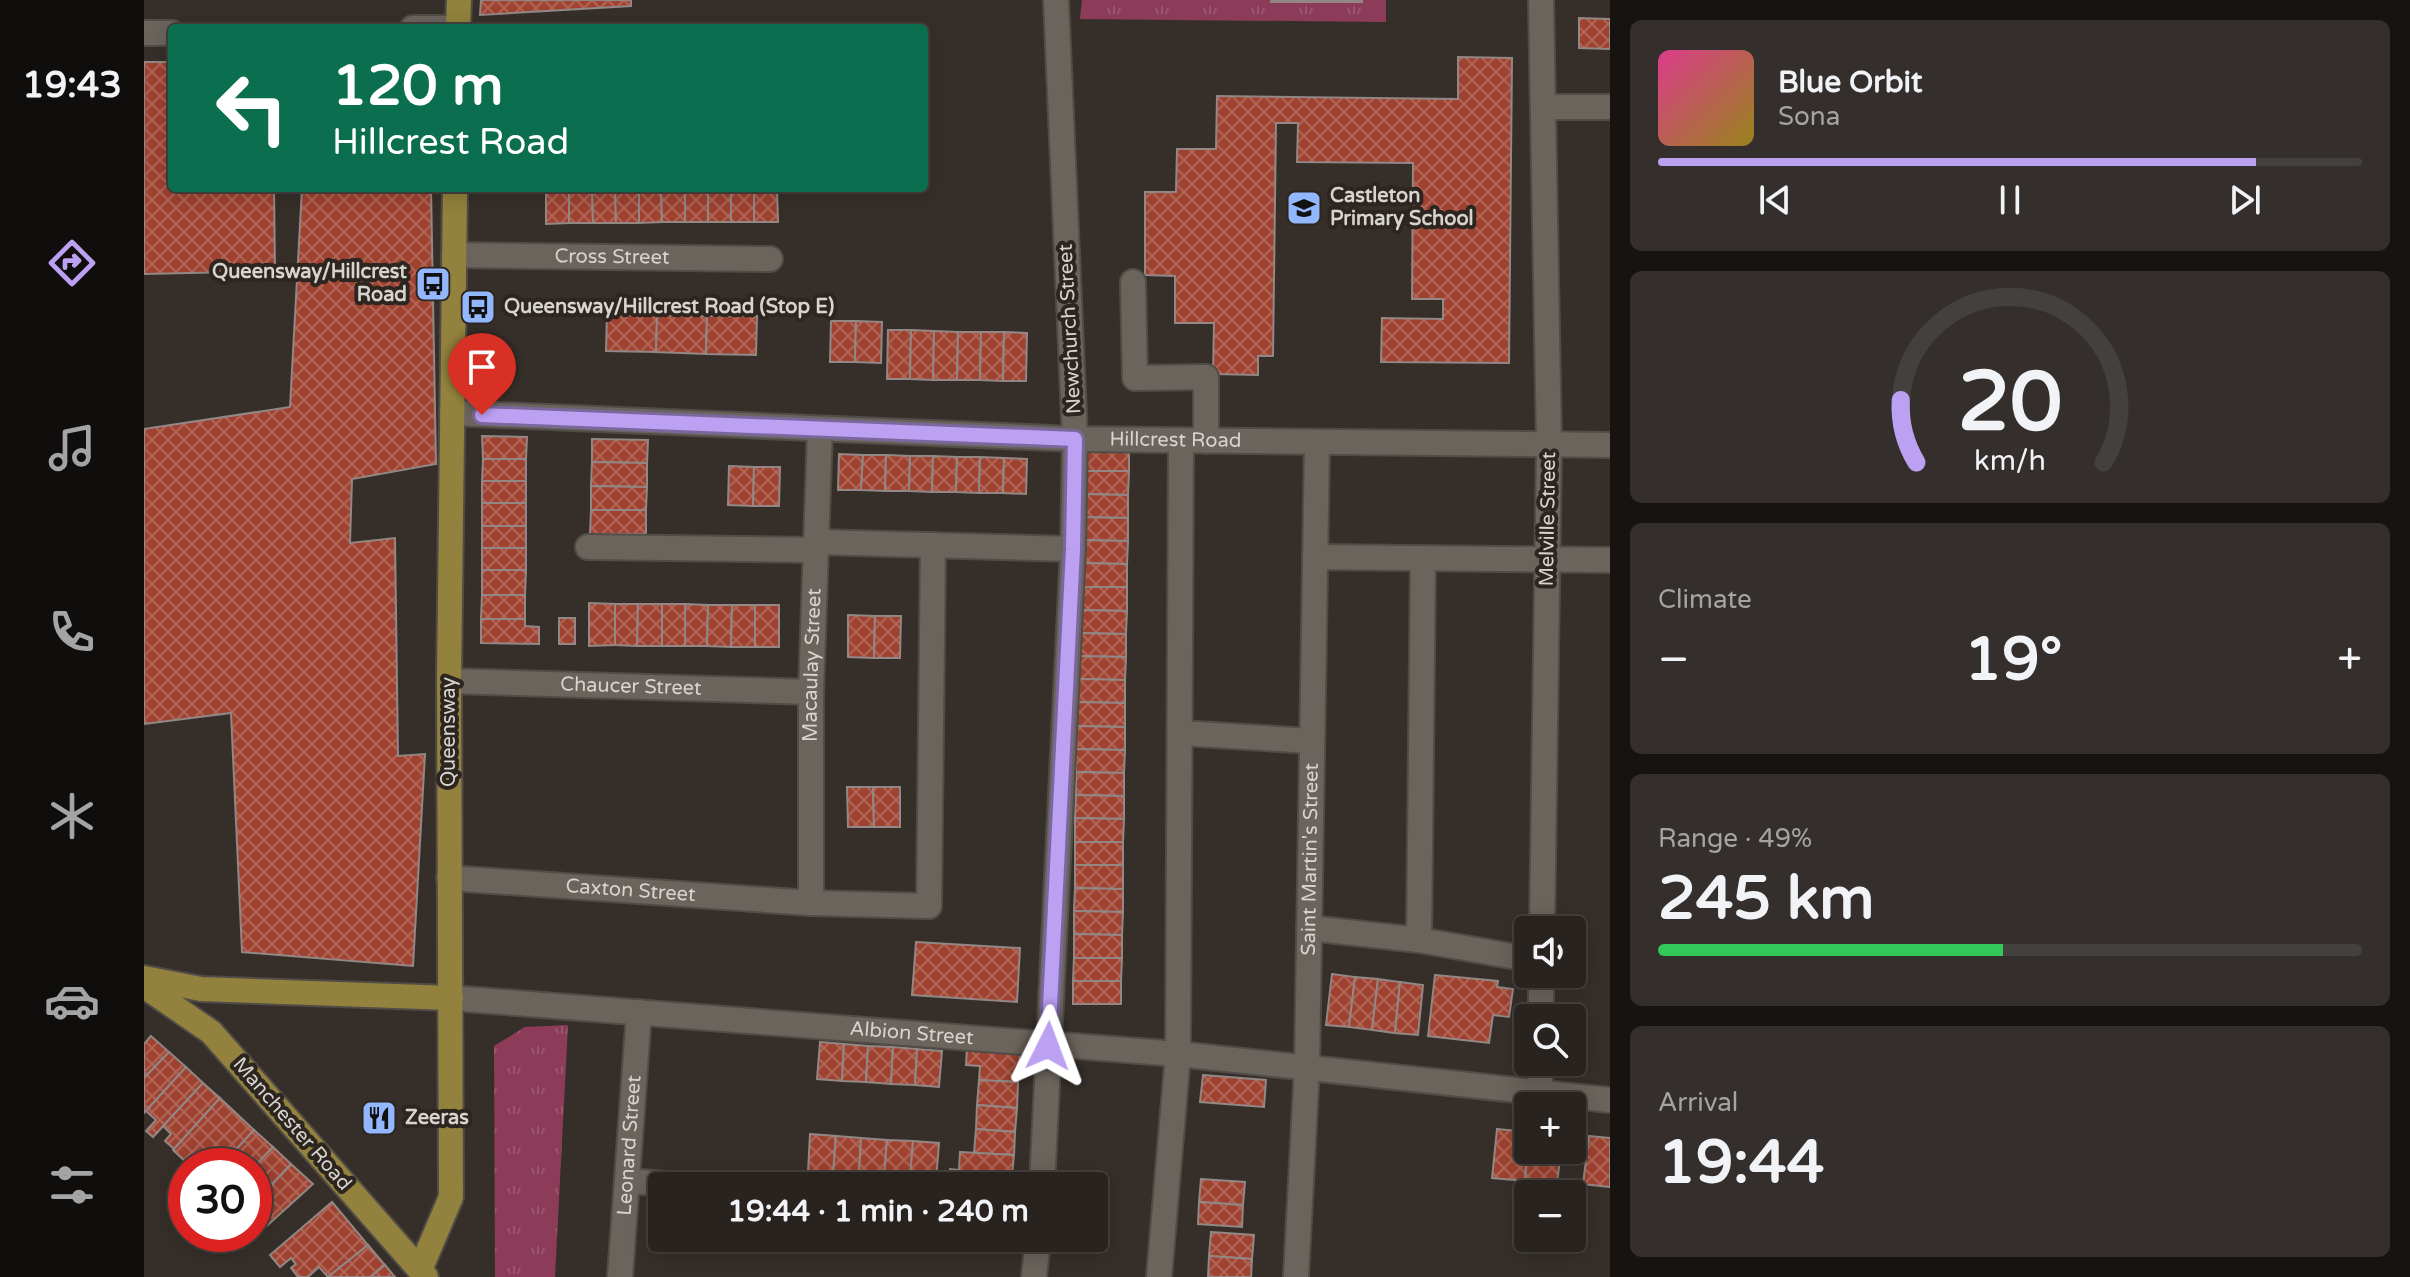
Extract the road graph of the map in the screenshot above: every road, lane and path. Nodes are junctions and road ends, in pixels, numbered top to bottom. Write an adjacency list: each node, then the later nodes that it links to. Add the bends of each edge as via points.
1 (459, 0): 4 (main road)
2 (1056, 0): 15 (street, Newchurch Street)
3 (1541, 0): 7 (street, Melville Street)
4 (458, 24)
5 (144, 33): 6 (street)
6 (168, 33)
7 (1543, 107): 8 (street); 19 (street, Melville Street)
8 (1610, 107)
9 (455, 192): 10 (main road, Queensway)
10 (454, 255): 11 (street, Cross Street); 13 (main road, Queensway)
11 (770, 259)
12 (1133, 282): 17 (street, via 1135,378 1206,377)
13 (452, 413): 14 (street, Hillcrest Road); 29 (main road, Queensway)
14 (820, 429): 15 (street, Hillcrest Road); 22 (street, Macaulay Street)
15 (1075, 439): 16 (street, Hillcrest Road); 24 (street, Newchurch Street)
16 (1181, 441): 17 (street, Hillcrest Road); 31 (street)
17 (1206, 441): 18 (street, Hillcrest Road)
18 (1317, 442): 19 (street, Hillcrest Road); 25 (street, Saint Martin's Street)
19 (1549, 445): 20 (street, Hillcrest Road); 27 (street, Melville Street)
20 (1610, 445)
21 (933, 545): 22 (street); 24 (street); 34 (street, Caxton Street, via 929,906)
22 (817, 546): 23 (street); 30 (street, Macaulay Street)
23 (588, 547)
24 (1073, 549): 43 (street, Newchurch Street)
25 (1315, 557): 26 (street); 32 (street, Saint Martin's Street)
26 (1423, 558): 27 (street); 37 (street)
27 (1547, 559): 28 (street); 35 (street, Melville Street)
28 (1610, 560)
29 (449, 681): 30 (street, Chaucer Street); 33 (main road, Queensway)
30 (811, 692): 34 (street, Macaulay Street)
31 (1180, 733): 32 (street); 44 (street)
32 (1312, 741): 36 (street, Saint Martin's Street)
33 (449, 878): 34 (street, Caxton Street); 41 (main road, Queensway)
34 (811, 903)
35 (1542, 916)
36 (1309, 928): 37 (street); 45 (street, Saint Martin's Street)
37 (1419, 940): 38 (street)
38 (1514, 957)
39 (144, 978): 41 (main road, via 201,989)
40 (144, 986): 54 (main road, Manchester Road, via 211,1032)
41 (451, 998): 42 (street, Albion Street); 54 (main road, Queensway, via 451,1197)
42 (639, 1012): 43 (street, Albion Street); 51 (street, Leonard Street)
43 (1048, 1046): 44 (street, Albion Street); 50 (street, Newchurch Street)
44 (1178, 1054): 45 (street, Albion Street); 57 (street)
45 (1307, 1066): 47 (street, Albion Street); 58 (street, Saint Martin's Street)
46 (1540, 1076): 47 (street)
47 (1540, 1092)
48 (1586, 1097): 49 (street, Albion Street)
49 (1610, 1100)
50 (1043, 1172)
51 (627, 1181): 52 (street); 55 (street, Leonard Street)
52 (648, 1183)
53 (1037, 1252): 56 (street)
54 (423, 1273)
55 (620, 1277)
56 (1034, 1277)
57 (1159, 1277)
58 (1296, 1277)

